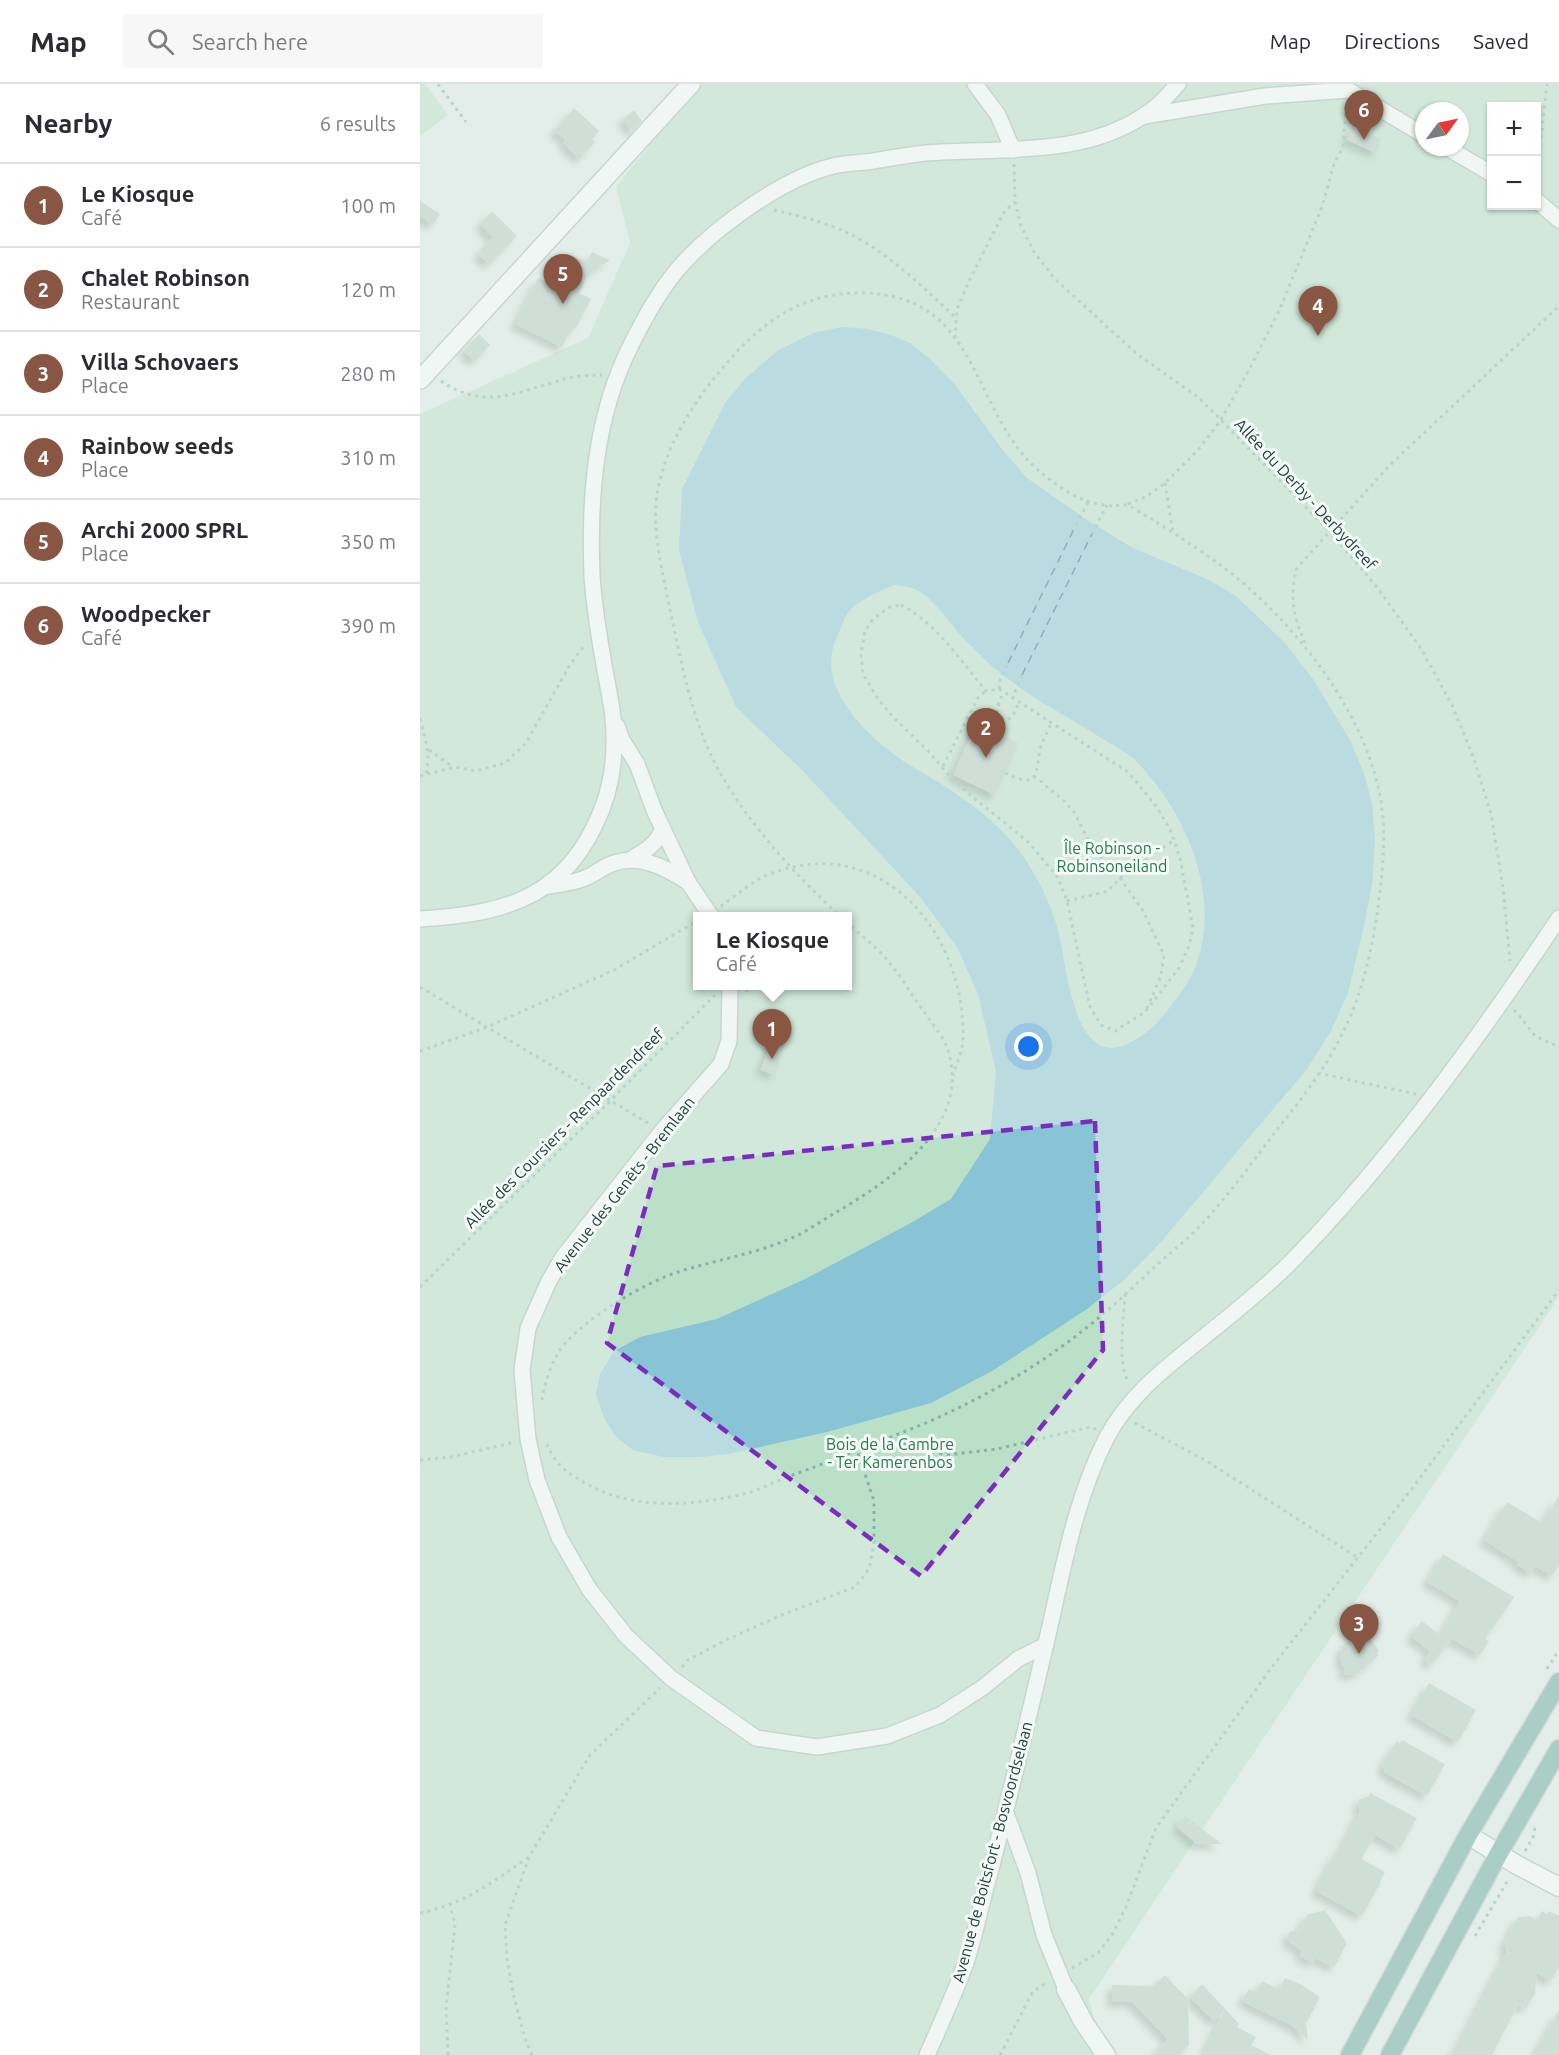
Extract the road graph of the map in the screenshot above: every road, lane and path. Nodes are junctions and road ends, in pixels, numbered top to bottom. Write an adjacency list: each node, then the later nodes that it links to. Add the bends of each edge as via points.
1 (438, 84): 8 (path)
2 (691, 84): 22 (street)
3 (975, 84): 10 (street, via 998,115)
4 (1178, 84): 7 (street)
5 (1547, 84): 12 (path)
6 (1344, 87): 7 (street); 9 (street); 23 (path, via 1343,147 1322,207 1278,313)
7 (1144, 116): 10 (street, via 1106,135 1063,145)
8 (466, 122)
9 (1415, 130)
10 (1013, 150): 14 (path, Allée du Derby - Derbydreef); 15 (street, via 926,153 831,166)
11 (1461, 156): 13 (street)
12 (1539, 156)
13 (1487, 172)
14 (1016, 202): 19 (path, via 1004,212 983,253 957,309); 23 (path, Allée du Derby - Derbydreef, via 1021,226 1055,279 1137,354 1198,397)
15 (752, 204): 19 (path, via 813,220 859,238 899,265); 21 (street, via 685,261 652,306)
16 (1541, 204): 17 (street)
17 (1559, 220)
18 (1559, 306): 29 (path, via 1389,466)
19 (957, 319): 20 (path)
20 (955, 338): 25 (path, via 969,357 1014,445 1038,470); 56 (path, via 936,317 904,299 867,292 828,295 793,308 757,331 703,392 674,440 658,489 655,525 694,710 711,756 727,783)
21 (617, 375): 22 (path, via 562,379 504,397 476,397); 32 (street, via 603,418 592,504 592,577)
22 (424, 376)
23 (1221, 420): 24 (path); 29 (path, Allée du Derby - Derbydreef)
24 (1165, 483): 27 (path); 30 (path)
25 (1088, 502): 26 (path); 28 (path)
26 (1107, 505): 27 (path); 31 (path)
27 (1128, 505): 30 (path)
28 (1076, 525)
29 (1330, 532): 33 (path, via 1297,568 1293,582 1296,623); 68 (path, Allée du Derby - Derbydreef, via 1420,647 1452,705 1491,814 1510,962)
30 (1173, 533): 33 (path, via 1257,595)
31 (1092, 534)
32 (598, 629): 41 (street); 48 (path, via 571,663 526,743 505,763 476,771)
33 (1305, 645): 76 (path, via 1342,701 1364,745 1375,774 1383,834 1375,929 1363,980 1342,1036)
34 (1008, 663): 36 (path)
35 (1022, 675): 39 (path)
36 (999, 689): 37 (path); 38 (path)
37 (986, 691): 47 (path, via 978,698); 47 (path, via 916,612 901,605 890,607 864,631 863,674 894,719)
38 (1003, 693): 39 (path); 42 (path, via 996,710)
39 (1012, 699): 40 (path)
40 (1019, 703): 42 (path, via 1011,718); 44 (path)
41 (612, 712): 53 (street); 59 (street, via 614,758 606,804 570,867)
42 (1001, 718): 45 (path)
43 (420, 719): 46 (path)
44 (1052, 723): 52 (path, via 1041,746); 54 (path, via 1128,772 1156,806)
45 (997, 733)
46 (429, 750): 48 (path); 50 (path)
47 (943, 766): 60 (path, via 953,780 1042,856 1057,876)
48 (455, 767): 50 (path)
49 (1005, 773): 52 (path, via 1021,781)
50 (426, 775): 51 (path)
51 (420, 776)
52 (1034, 776): 57 (path, via 1074,812 1092,847)
53 (663, 829): 55 (street, via 651,847); 58 (street)
54 (1174, 840): 57 (path); 72 (path, via 1193,928 1179,968)
55 (629, 860): 58 (street, via 658,864); 59 (street, via 606,866 586,878)
56 (792, 867): 62 (path, via 768,874); 63 (path); 77 (path, via 822,863 858,868 901,891 923,915 951,964 962,1005 963,1043)
57 (1120, 878): 60 (path, via 1108,891); 72 (path, via 1143,911 1164,956 1161,976)
58 (688, 882): 61 (street)
59 (548, 886): 65 (street, via 494,909)
60 (1066, 901): 72 (path, via 1090,1007 1101,1025 1116,1031)
61 (703, 912)
62 (713, 912)
63 (836, 912)
64 (1559, 918): 68 (street, Avenue de Boitsfort - Bosvoordselaan)
65 (420, 919)
66 (693, 924): 73 (path, via 614,970)
67 (852, 927): 77 (path, via 882,954 938,1032 949,1053)
68 (1516, 981): 71 (street, Avenue de Boitsfort - Bosvoordselaan)
69 (420, 987): 73 (path)
70 (723, 990): 79 (path, Allée des Coursiers - Renpaardendreef); 80 (street, Avenue des Genêts - Bremlaan, via 729,1041 721,1064)
71 (1502, 1003): 74 (path, via 1518,1014 1536,1036); 78 (street, Avenue de Boitsfort - Bosvoordselaan)
72 (1145, 1012)
73 (485, 1028): 75 (path); 79 (path)
74 (1559, 1047)
75 (420, 1050)
76 (1318, 1073): 78 (path); 83 (path, via 1198,1228)
77 (952, 1078): 85 (path, via 952,1095 931,1137 887,1180 796,1236 750,1254 679,1272 592,1317 562,1347 544,1386)
78 (1433, 1097): 84 (street, Avenue de Boitsfort - Bosvoordselaan, via 1339,1210 1287,1265)
79 (610, 1101): 80 (path); 81 (path, Allée des Coursiers - Renpaardendreef)
80 (662, 1131): 88 (street, Avenue des Genêts - Bremlaan, via 563,1257 528,1328 522,1370)
81 (420, 1287)
82 (1559, 1290): 92 (path)
83 (1125, 1294): 84 (path, via 1124,1374); 89 (path, via 1046,1358 956,1409)
84 (1136, 1395): 86 (street, Avenue de Boitsfort - Bosvoordselaan)
85 (541, 1405)
86 (1120, 1415): 87 (street, Avenue de Boitsfort - Bosvoordselaan); 92 (path, via 1205,1460)
87 (1108, 1434): 89 (path, via 1090,1427 997,1449 946,1455); 93 (street, Avenue de Boitsfort - Bosvoordselaan, via 1081,1504 1060,1576)
88 (535, 1437): 90 (path, via 568,1473 591,1487 635,1502 655,1503 693,1502 752,1492); 91 (path, via 451,1457); 94 (street, Avenue des Genêts - Bremlaan, via 537,1480 559,1537 589,1589 626,1636)
89 (887, 1439): 90 (path)
90 (857, 1450): 94 (path, via 874,1501 874,1544 869,1569 855,1587 726,1640 688,1660)
91 (420, 1460)
92 (1357, 1557): 104 (path, via 1156,1828 1113,1933 1098,1953)
93 (1046, 1645): 94 (street, Avenue des Genêts - Bremlaan, via 1018,1659 940,1715 887,1736 817,1748 756,1738); 97 (street, Avenue de Boitsfort - Bosvoordselaan)
94 (671, 1678): 100 (path, via 590,1755)
95 (1559, 1682): 98 (main road)
96 (1559, 1749): 99 (main road)
97 (1006, 1813): 104 (street); 107 (street, Avenue de Boitsfort - Bosvoordselaan, via 964,1966)
98 (1468, 1834): 99 (street); 110 (main road)
99 (1499, 1853): 101 (street); 111 (main road)
100 (529, 1857): 102 (path); 106 (path, via 505,1925 514,1997)
101 (1559, 1887)
102 (450, 1906): 103 (path); 105 (path, via 455,1925 446,2008)
103 (420, 1913)
104 (1063, 1982): 108 (path, via 1033,1991); 109 (street)
105 (448, 2055)
106 (532, 2055)
107 (927, 2055)
108 (1000, 2055)
109 (1106, 2055)
110 (1350, 2055)
111 (1390, 2055)

